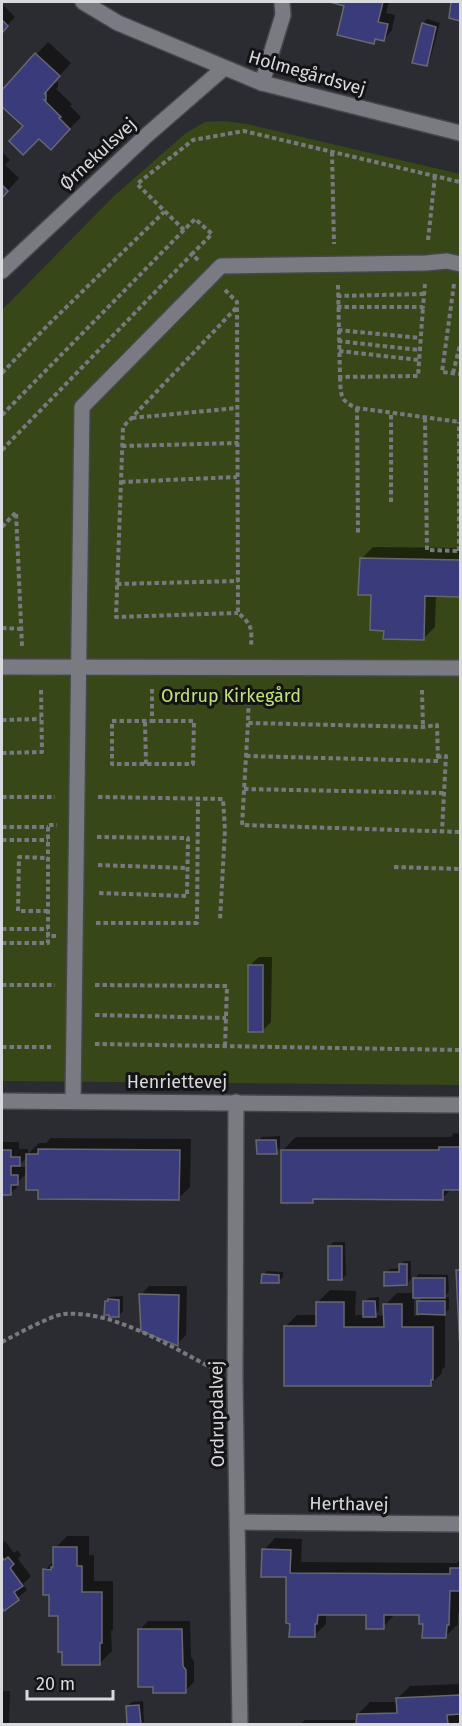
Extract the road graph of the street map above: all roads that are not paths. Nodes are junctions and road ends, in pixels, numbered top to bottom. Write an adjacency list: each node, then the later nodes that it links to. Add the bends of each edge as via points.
1 (83, 2): 3 (street, Holmegårdsvej, via 118,22)
2 (282, 2): 4 (street, via 283,15)
3 (224, 68): 4 (street, Holmegårdsvej); 7 (street, Ørnekulsvej)
4 (262, 83): 5 (street, Holmegårdsvej)
5 (460, 133)
6 (459, 264): 9 (street, via 447,261 221,266 82,407)
7 (2, 272)
8 (2, 667): 9 (street)
9 (78, 667): 10 (street); 12 (street)
10 (460, 669)
11 (2, 1101): 12 (street, Henriettevej)
12 (72, 1101): 13 (street, Henriettevej)
13 (236, 1102): 14 (street, Henriettevej); 15 (street, Ordrupdalvej)
14 (460, 1105)
15 (238, 1522): 16 (street, Herthavej); 17 (street, Ordrupdalvej)
16 (460, 1524)
17 (240, 1725)

